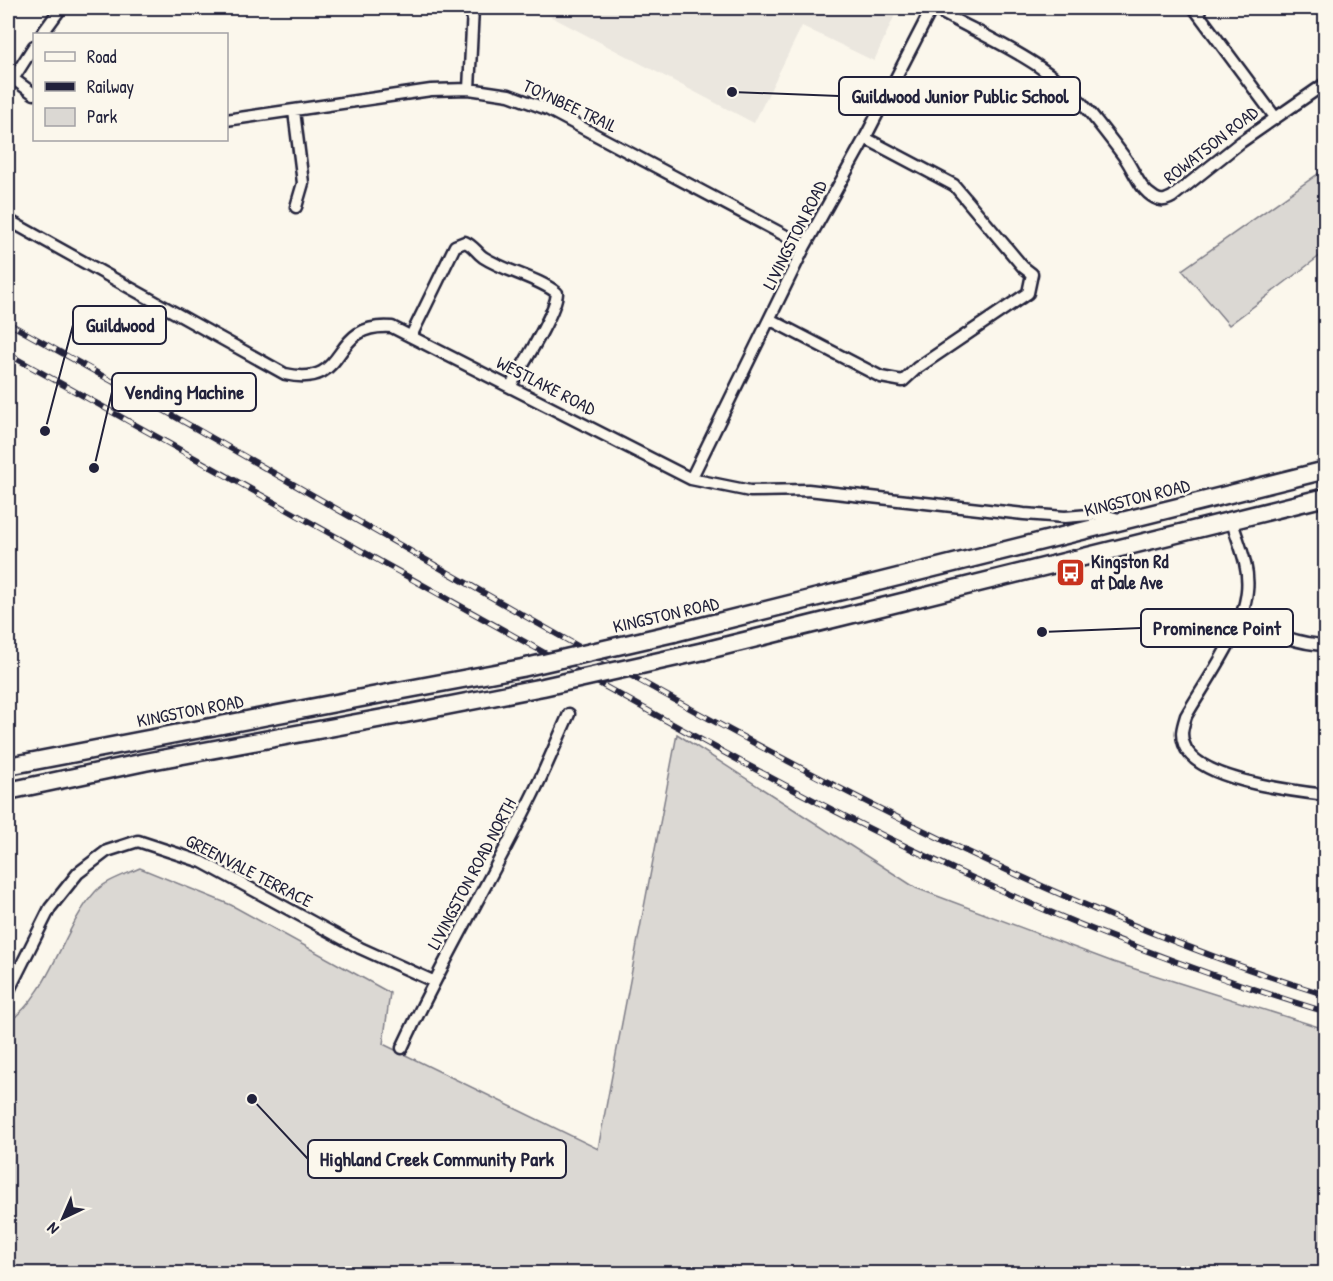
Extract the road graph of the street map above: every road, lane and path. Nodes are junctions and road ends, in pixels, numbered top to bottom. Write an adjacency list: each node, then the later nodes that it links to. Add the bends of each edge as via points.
1 (61, 8): 5 (street)
2 (474, 8): 9 (street)
3 (932, 8): 12 (street, ROWATSON ROAD, via 1029,58 1059,80 1092,115 1142,187 1157,200 1173,197); 14 (street, LIVINGSTON ROAD)
4 (1194, 8): 12 (street)
5 (43, 33)
6 (33, 47): 7 (street)
7 (10, 77): 10 (street)
8 (1326, 83): 12 (street, ROWATSON ROAD)
9 (469, 89): 11 (street, TOYNBEE TRAIL, via 431,90); 17 (street, TOYNBEE TRAIL, via 509,95 547,110)
10 (33, 93)
11 (294, 111): 13 (street, TOYNBEE TRAIL); 15 (street, via 303,183)
12 (1275, 117)
13 (228, 120)
14 (865, 138): 17 (street, LIVINGSTON ROAD); 18 (street, via 958,189 1032,274 1028,293 903,381 881,377)
15 (296, 207)
16 (8, 220): 19 (street, WESTLAKE ROAD, via 285,374 302,378 323,372 360,330 392,327)
17 (805, 246): 18 (street, LIVINGSTON ROAD)
18 (771, 320): 22 (street, LIVINGSTON ROAD)
19 (411, 336): 20 (street, WESTLAKE ROAD); 20 (street, via 455,246 465,242 476,247 481,256 557,293 556,306)
20 (510, 387): 22 (street, WESTLAKE ROAD)
21 (1326, 470): 25 (main road, KINGSTON ROAD)
22 (691, 479): 25 (street, WESTLAKE ROAD, via 750,491 808,490 1024,514 1101,514)
23 (1326, 497): 24 (main road)
24 (1231, 519): 26 (street, via 1245,560 1247,590); 30 (main road, bridge, via 704,651 543,687)
25 (1125, 521): 29 (main road, KINGSTON ROAD, bridge, via 674,633 393,693)
26 (1240, 618): 27 (street, via 1279,636); 31 (street, via 1186,716 1181,731 1184,747 1199,762 1235,778 1269,788)
27 (1326, 645)
28 (569, 714): 32 (street, LIVINGSTON ROAD NORTH, via 534,794)
29 (8, 766)
30 (8, 791)
31 (1326, 795)
32 (433, 981): 33 (street, GREENVALE TERRACE, via 360,948 202,862 138,841 107,851 78,873 50,908); 34 (street, LIVINGSTON ROAD NORTH)
33 (8, 992)
34 (402, 1048)

